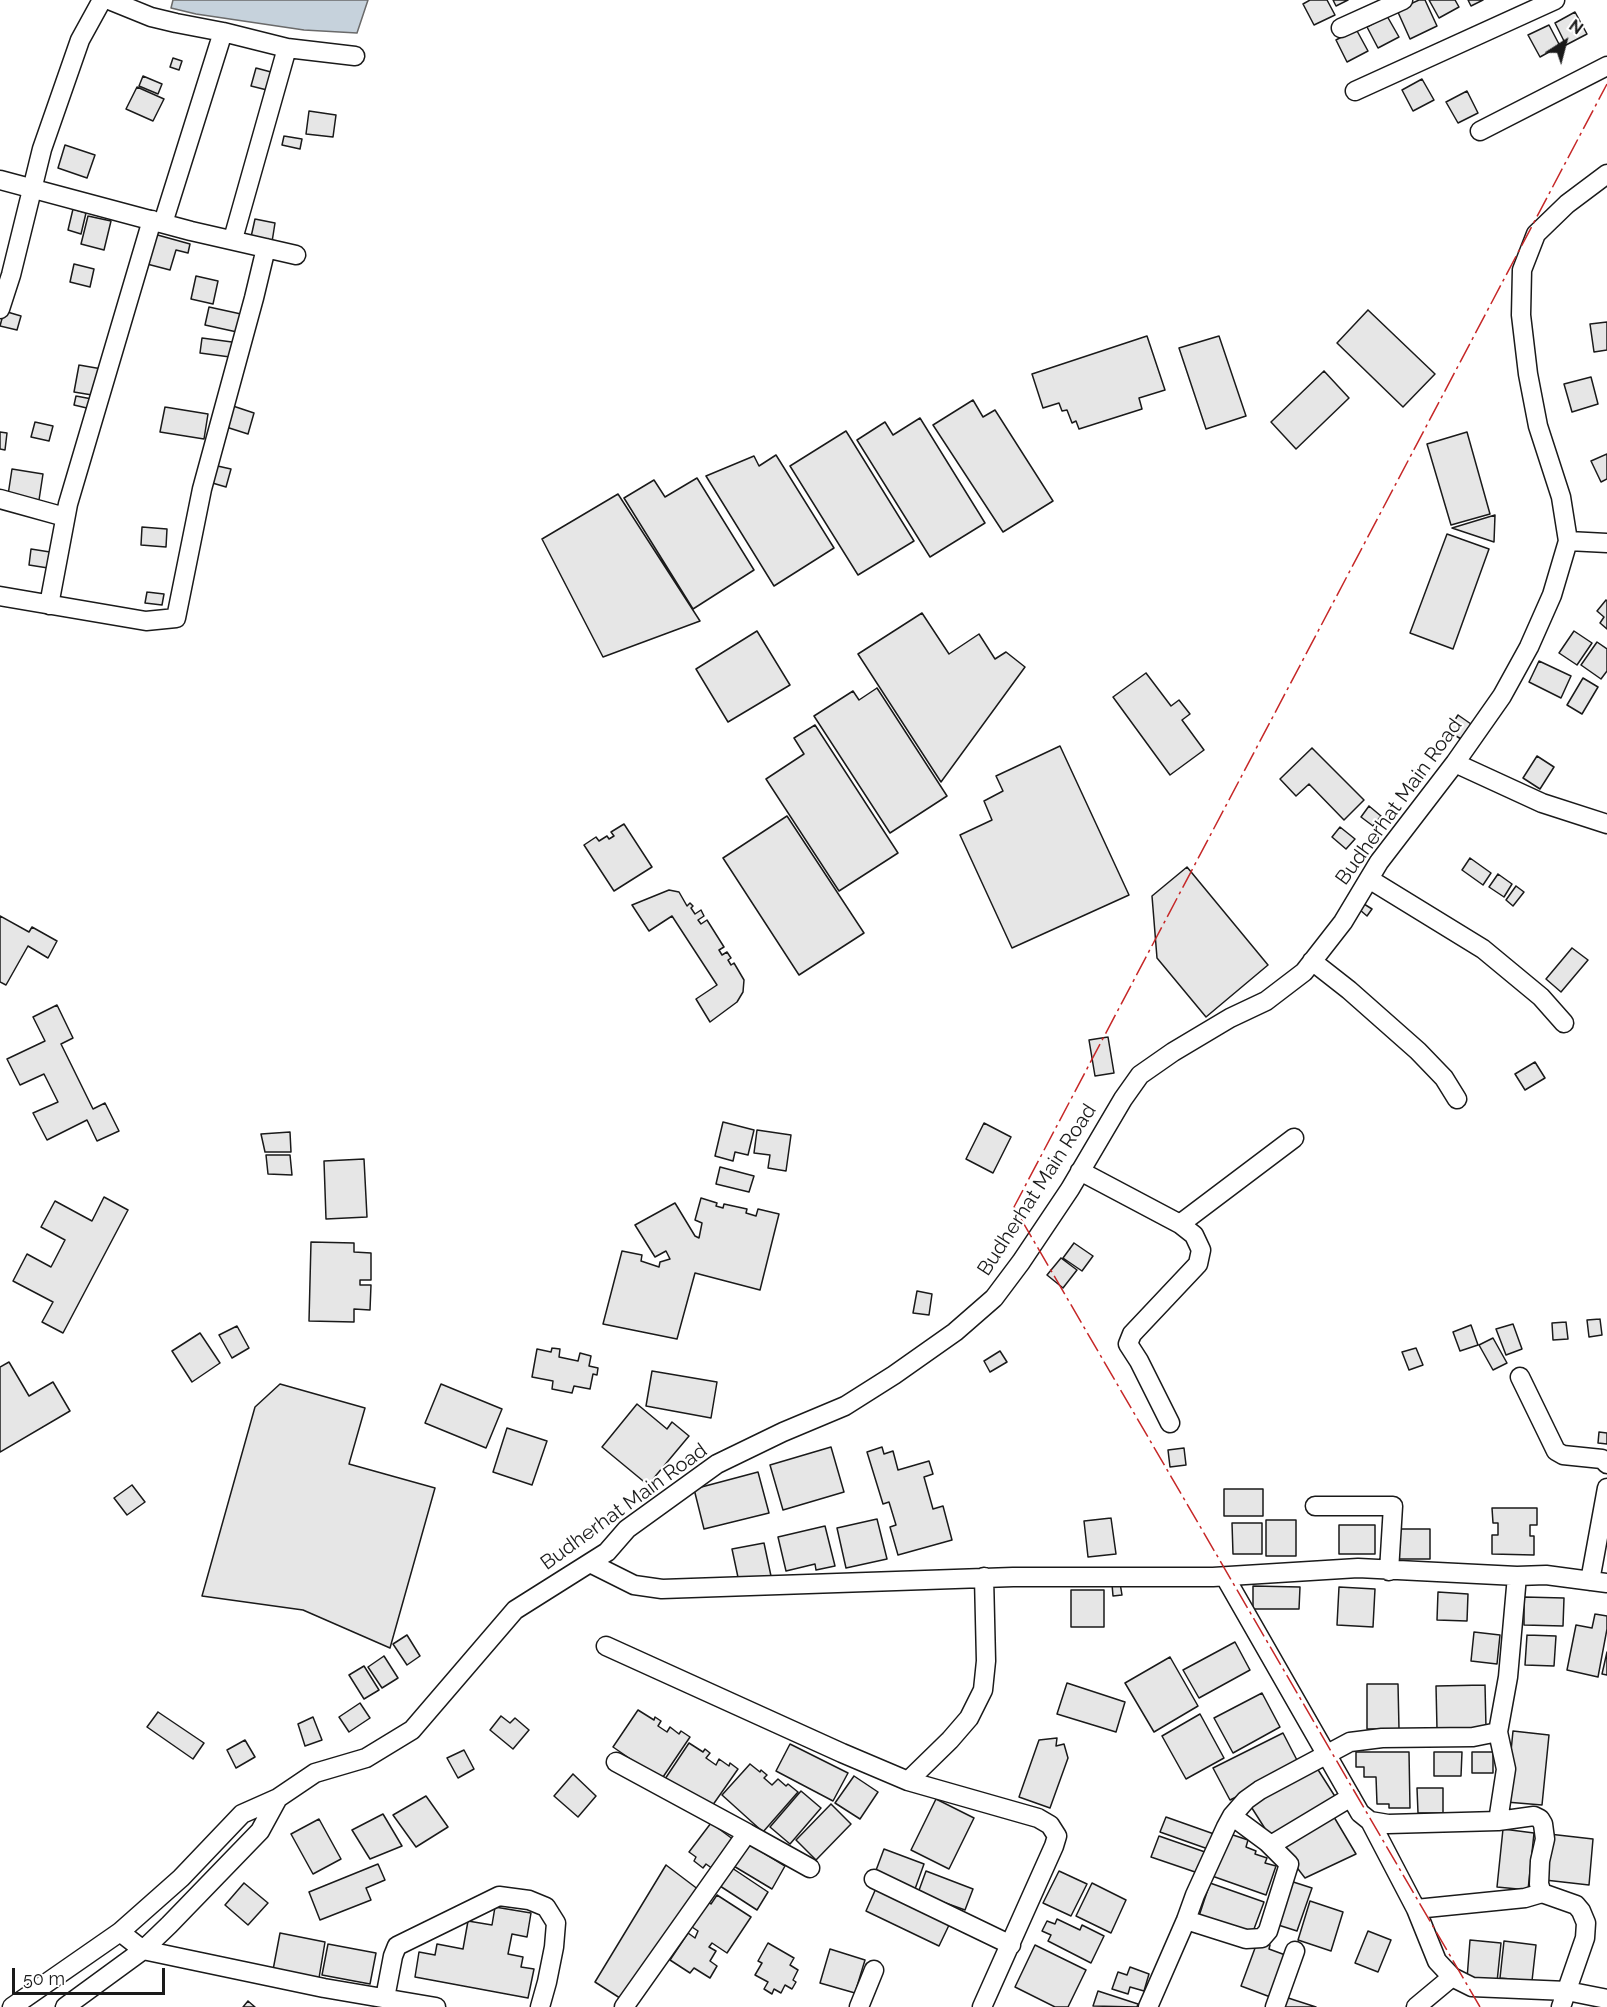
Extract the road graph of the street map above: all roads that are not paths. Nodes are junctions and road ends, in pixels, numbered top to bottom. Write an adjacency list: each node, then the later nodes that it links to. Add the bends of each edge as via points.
1 (102, 0): 16 (street, via 80,40)
2 (109, 0): 6 (street)
3 (158, 0): 6 (street)
4 (1403, 0): 7 (street)
5 (1555, 0): 12 (street)
6 (151, 17): 8 (street)
7 (1341, 28)
8 (223, 32): 9 (street); 17 (street)
9 (287, 48): 10 (street); 18 (street)
10 (355, 56)
11 (1607, 66): 13 (street)
12 (1355, 91)
13 (1480, 131)
14 (1607, 174): 24 (street, Budherhat Main Road, via 1536,234 1522,270 1521,315 1528,374 1538,426 1561,496)
15 (0, 180): 16 (street)
16 (32, 189): 17 (street); 21 (street)
17 (158, 221): 18 (street); 23 (street)
18 (233, 239): 19 (street)
19 (266, 248): 20 (street); 27 (street, via 202,489 176,618 146,621)
20 (296, 255)
21 (0, 309)
22 (0, 499): 23 (street)
23 (65, 517): 27 (street)
24 (1568, 541): 25 (street); 28 (street, Budherhat Main Road, via 1529,647 1502,696)
25 (1607, 543)
26 (0, 596): 27 (street)
27 (49, 605)
28 (1455, 763): 29 (street, via 1542,803); 30 (street, Budherhat Main Road)
29 (1607, 824)
30 (1369, 879): 31 (street, Budherhat Main Road, via 1343,922); 32 (street, via 1483,949 1541,997)
31 (1312, 961): 33 (street, via 1418,1051); 35 (street, Budherhat Main Road, via 1304,972 1266,1001 1230,1018 1140,1075)
32 (1564, 1023)
33 (1458, 1099)
34 (1294, 1138): 36 (street)
35 (1080, 1171): 36 (street); 42 (street, Budherhat Main Road, via 994,1298 955,1332 845,1406 717,1464 627,1529 607,1552)
36 (1180, 1224): 38 (street, via 1194,1236 1201,1250 1198,1264 1132,1334 1128,1344)
37 (1520, 1377): 39 (street, via 1556,1451 1602,1459)
38 (1170, 1423)
39 (1607, 1464)
40 (1607, 1488): 47 (street)
41 (1315, 1506): 43 (street, via 1393,1506)
42 (590, 1563): 45 (street, via 634,1585 662,1589); 54 (street, Budherhat Main Road, via 515,1610 412,1730 366,1758 315,1773)
43 (1389, 1571): 44 (street); 46 (street, via 1358,1568)
44 (1517, 1576): 47 (street, via 1545,1575); 49 (street, via 1508,1677)
45 (984, 1577): 46 (street); 52 (street, via 983,1690 969,1718)
46 (1225, 1577): 50 (street)
47 (1598, 1582)
48 (606, 1646): 52 (street)
49 (1498, 1732): 50 (street, via 1473,1737 1382,1738 1350,1742); 58 (street, via 1506,1769)
50 (1326, 1753): 53 (street); 56 (street, via 1260,1790)
51 (616, 1762): 60 (street)
52 (908, 1781): 68 (street, via 1038,1818 1050,1825 1057,1836)
53 (1351, 1797): 57 (street); 61 (street)
54 (278, 1798): 55 (street); 59 (street, Budherhat Main Road)
55 (242, 1814): 59 (street); 67 (street, via 181,1878)
56 (1232, 1816): 61 (street); 66 (street)
57 (1370, 1821): 58 (street); 65 (street)
58 (1498, 1821): 64 (street, via 1534,1816 1540,1819 1545,1839 1540,1861)
59 (260, 1832): 69 (street, Budherhat Main Road)
60 (747, 1833): 62 (street); 80 (street)
61 (1271, 1845): 66 (street, via 1289,1864 1268,1931 1262,1938 1246,1939)
62 (810, 1868)
63 (874, 1879): 68 (street)
64 (1542, 1893): 65 (street); 74 (street, via 1576,1905 1586,1923 1585,1938)
65 (1416, 1909): 72 (street, via 1437,1961)
66 (1186, 1920): 83 (street)
67 (120, 1932): 69 (street); 76 (street)
68 (1011, 1945): 82 (street)
69 (143, 1950): 73 (street); 77 (street, Budherhat Main Road)
70 (1295, 1951): 84 (street)
71 (874, 1970): 81 (street)
72 (1452, 1977): 74 (street, via 1473,1987); 85 (street)
73 (385, 1998): 78 (street); 79 (street, via 398,1947 499,1896 546,1907 556,1923)
74 (1564, 1999): 75 (street)
75 (1607, 1999)
76 (12, 2007)
77 (65, 2007)
78 (436, 2007)
79 (540, 2007)
80 (624, 2007)
81 (859, 2007)
82 (982, 2007)
83 (1148, 2007)
84 (1275, 2007)
85 (1416, 2007)

